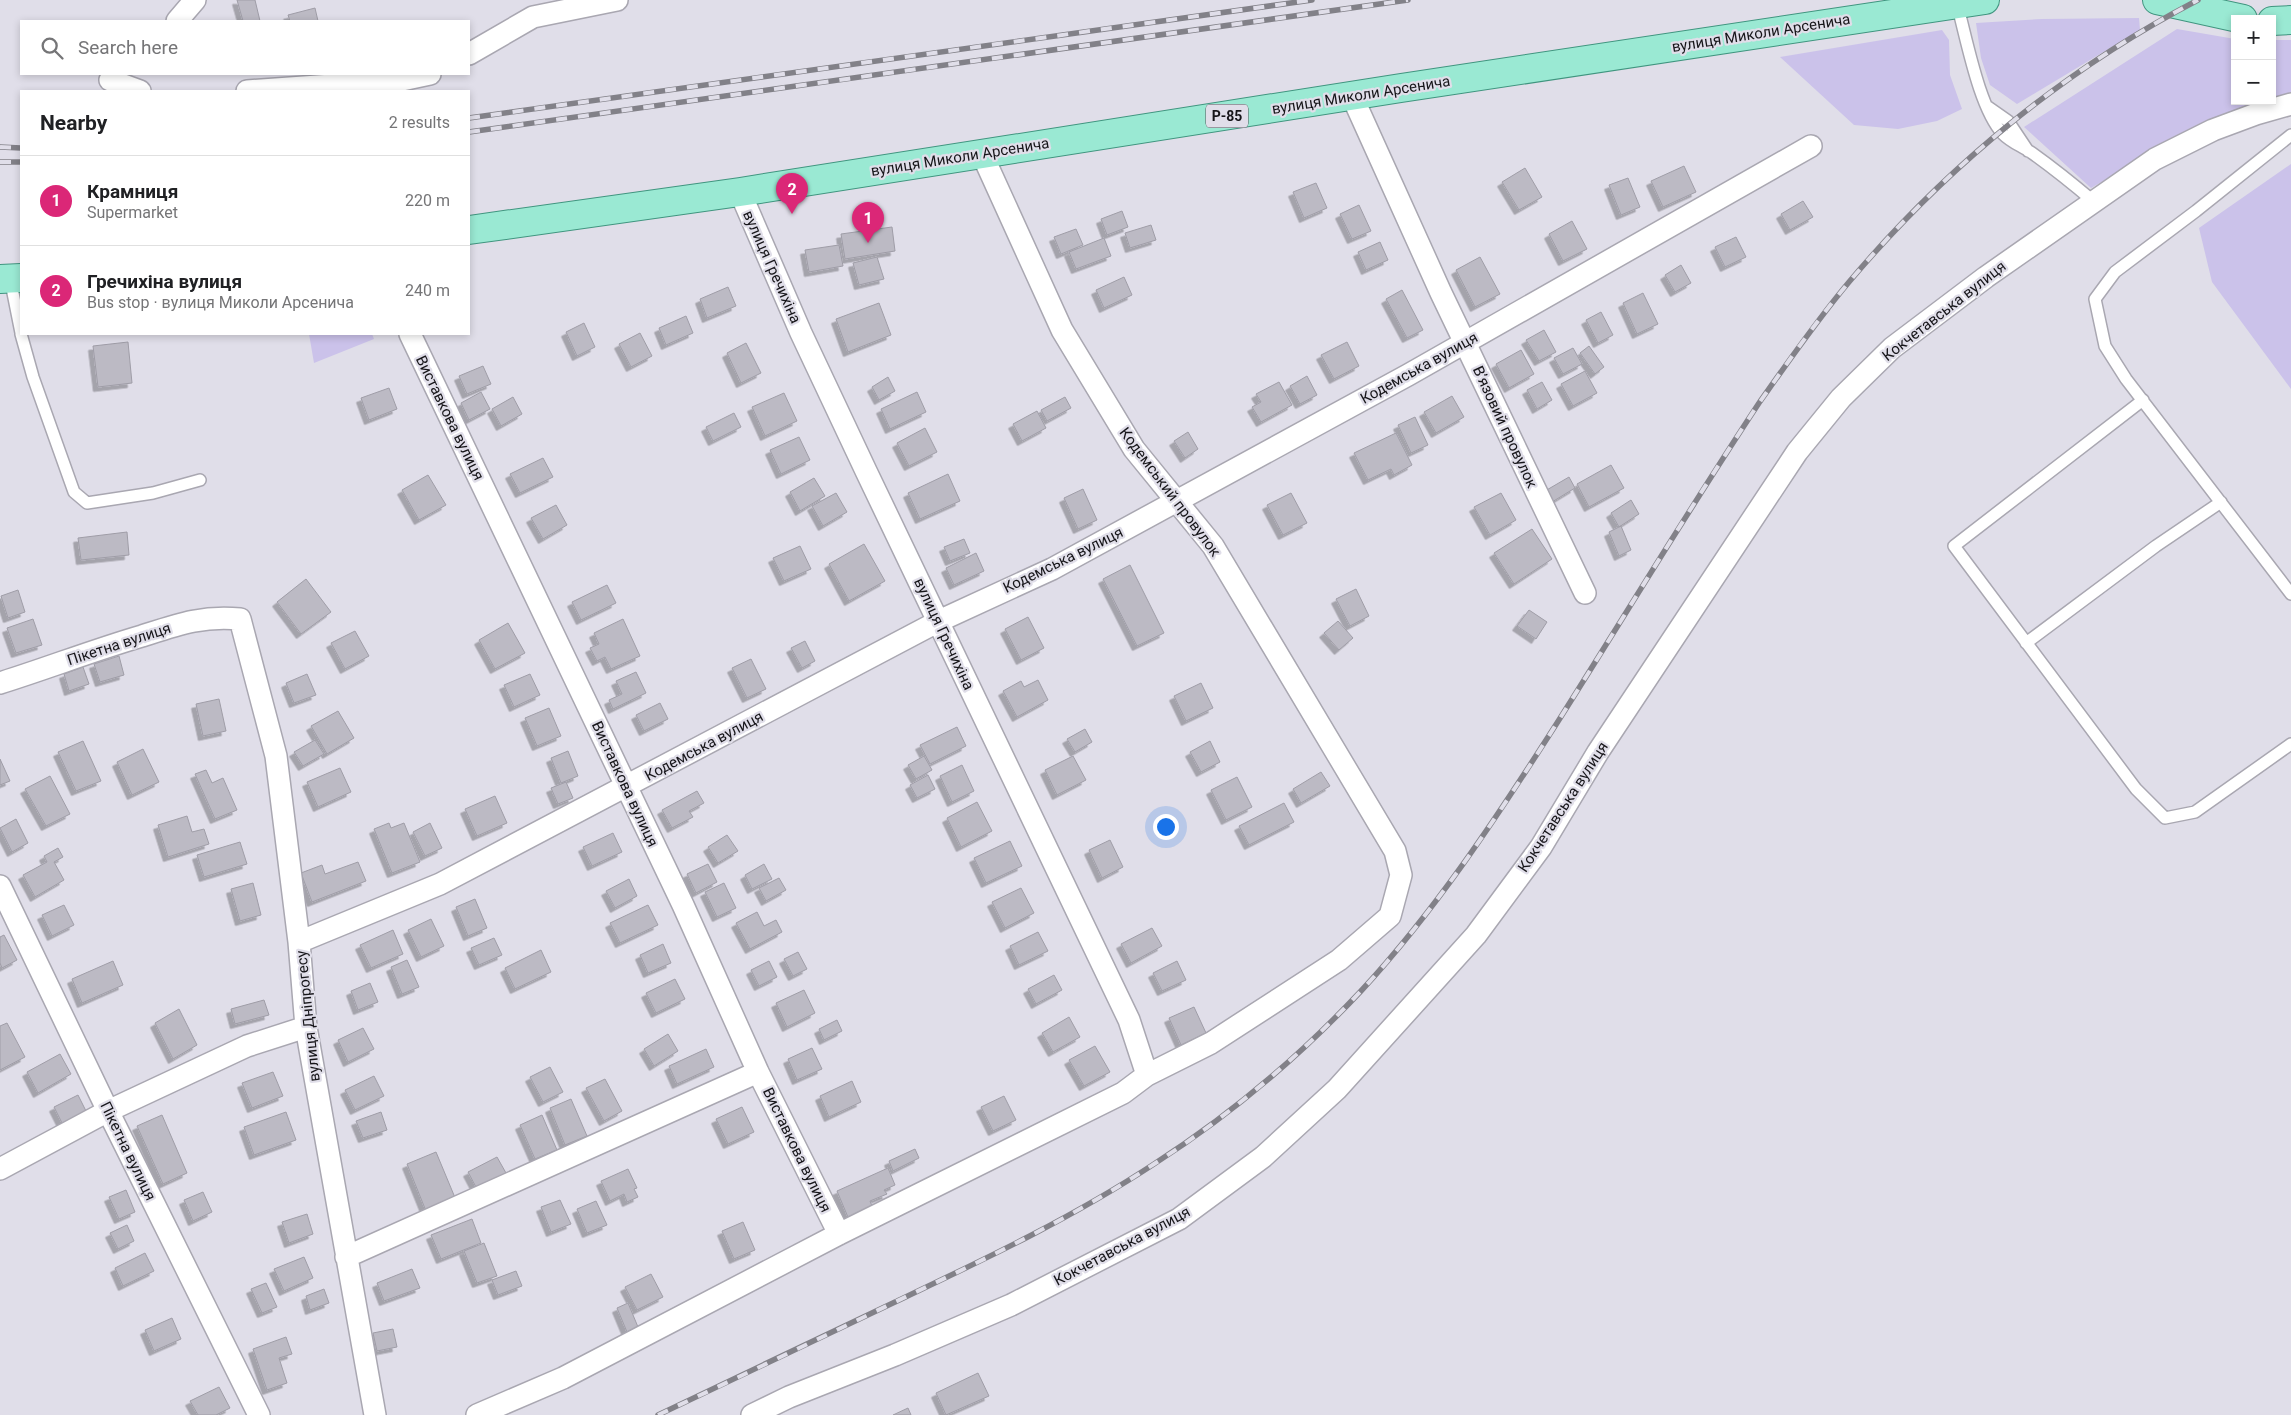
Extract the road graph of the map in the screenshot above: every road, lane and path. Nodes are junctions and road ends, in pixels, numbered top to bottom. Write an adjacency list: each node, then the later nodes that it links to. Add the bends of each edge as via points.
1 (195, 0): 7 (street)
2 (617, 0): 10 (street, via 534,17)
3 (1985, 0): 5 (main road, вулиця Миколи Арсенича / Р-85)
4 (2157, 0): 6 (main road)
5 (1957, 4): 13 (main road, вулиця Миколи Арсенича / Р-85); 19 (lane, via 1978,81 2002,133 2062,174)
6 (2231, 16)
7 (178, 20)
8 (2291, 20): 9 (main road)
9 (2276, 21)
10 (470, 53)
11 (425, 75): 12 (street, via 402,80)
12 (262, 90)
13 (1352, 96): 17 (main road, вулиця Миколи Арсенича / Р-85); 25 (street, Вʼязовий провулок)
14 (2291, 104): 19 (street, Кокчетавська вулиця, via 2256,114 2182,144)
15 (2291, 135): 26 (lane, via 2115,272 2095,299 2105,346)
16 (1811, 146): 25 (street, Кодемська вулиця)
17 (982, 154): 18 (main road, вулиця Миколи Арсенича / Р-85); 28 (street, Кодемський провулок, via 1062,330 1134,449)
18 (740, 192): 20 (main road, вулиця Миколи Арсенича / Р-85); 33 (street, вулиця Гречихіна, via 805,342)
19 (2093, 201): 50 (street, Кокчетавська вулиця, via 1892,348 1841,398 1796,452 1604,744 1541,846 1476,935 1337,1089 1263,1158 1179,1220 1011,1305)
20 (470, 230)
21 (10, 278): 22 (lane)
22 (20, 328)
23 (22, 335): 27 (lane, via 74,492 87,503 152,493)
24 (410, 335): 37 (street, Виставкова вулиця)
25 (1465, 343): 28 (street, Кодемська вулиця); 30 (street, Вʼязовий провулок)
26 (2143, 400): 29 (lane); 34 (lane, via 1954,546)
27 (200, 480)
28 (1177, 502): 33 (street, Кодемська вулиця, via 1052,569); 42 (street, Кодемський провулок, via 1214,546 1395,851 1401,875 1390,916 1340,960 1211,1043)
29 (2221, 502): 31 (lane); 34 (lane)
30 (1585, 593)
31 (2291, 594)
32 (240, 619): 35 (street, Пікетна вулиця, via 198,619); 39 (street, вулиця Дніпрогесу, via 276,756)
33 (939, 621): 37 (street, Кодемська вулиця); 42 (street, вулиця Гречихіна, via 1129,1020)
34 (2026, 643): 36 (lane, via 2136,789 2165,818 2195,812)
35 (0, 683)
36 (2291, 744)
37 (626, 788): 39 (street, Кодемська вулиця, via 440,884); 41 (street, Виставкова вулиця)
38 (0, 886): 43 (street, Пікетна вулиця)
39 (299, 942): 40 (street, вулиця Дніпрогесу)
40 (306, 1027): 43 (street, via 247,1046); 46 (street, вулиця Дніпрогесу)
41 (758, 1072): 45 (street, Виставкова вулиця); 46 (street)
42 (1147, 1075): 45 (street, via 1115,1096)
43 (108, 1111): 44 (street); 47 (street, Пікетна вулиця)
44 (0, 1169)
45 (839, 1234): 49 (street, via 563,1378)
46 (346, 1257): 48 (street, вулиця Дніпрогесу)
47 (259, 1415)
48 (375, 1415)
49 (477, 1415)
50 (752, 1415)

